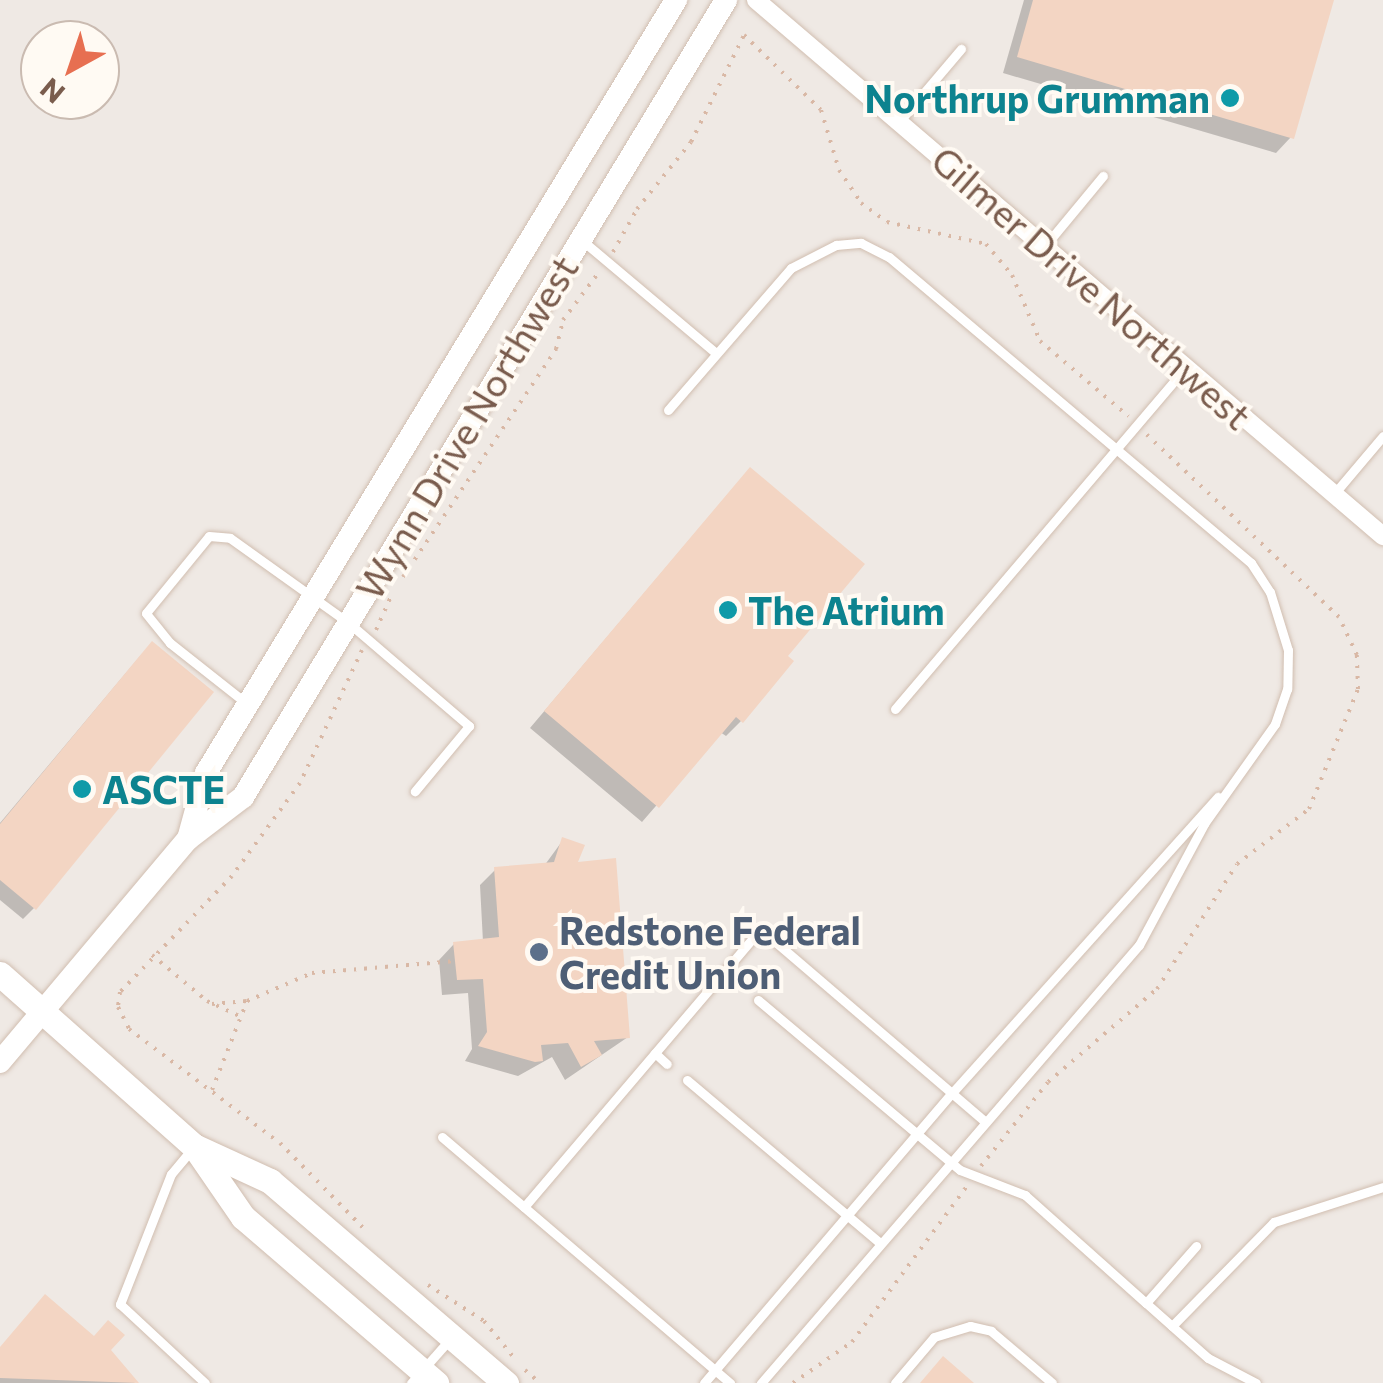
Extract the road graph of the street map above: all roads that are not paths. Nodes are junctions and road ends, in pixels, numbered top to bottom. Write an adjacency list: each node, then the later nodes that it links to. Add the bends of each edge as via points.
1 (676, 0): 16 (street, Wynn Drive Northwest)
2 (726, 0): 7 (street, Wynn Drive Northwest)
3 (756, 0): 5 (street, Gilmer Drive Northwest)
4 (961, 49): 5 (lane)
5 (899, 122): 8 (street, Gilmer Drive Northwest)
6 (1102, 176): 8 (lane)
7 (578, 237): 9 (lane); 17 (street, Wynn Drive Northwest)
8 (1044, 246): 10 (street, Gilmer Drive Northwest)
9 (716, 354): 11 (lane); 13 (lane, via 792,268 836,246 862,242 889,256)
10 (1186, 367): 13 (lane); 14 (street, Gilmer Drive Northwest)
11 (668, 410)
12 (1383, 436): 14 (lane)
13 (1116, 449): 19 (lane); 20 (lane, via 1251,564 1284,629 1288,667 1281,709)
14 (1334, 494): 15 (street, Gilmer Drive Northwest)
15 (1383, 536)
16 (313, 601): 17 (lane); 18 (street, Wynn Drive Northwest); 18 (lane, via 219,535 209,536 146,613 170,643)
17 (350, 624): 21 (lane, via 469,726); 22 (street, Wynn Drive Northwest, via 243,797)
18 (248, 705): 22 (street, Wynn Drive Northwest, via 206,773)
19 (895, 709)
20 (1230, 785): 32 (lane); 33 (lane, via 1139,946)
21 (415, 791)
22 (188, 839): 27 (street, Wynn Drive Northwest)
23 (725, 971): 25 (lane); 28 (lane); 32 (lane, via 754,937 772,939)
24 (0, 974): 27 (main road)
25 (737, 981)
26 (758, 1000): 34 (lane)
27 (44, 1012): 29 (street, Wynn Drive Northwest); 36 (main road)
28 (654, 1053): 30 (lane); 39 (lane)
29 (0, 1062)
30 (668, 1064)
31 (687, 1080): 40 (lane)
32 (952, 1093): 33 (lane); 34 (lane)
33 (984, 1121): 37 (lane)
34 (917, 1134): 37 (lane); 40 (lane)
35 (442, 1137): 39 (lane)
36 (194, 1146): 45 (main road, via 270,1181); 47 (main road, via 243,1217); 48 (lane, via 171,1174 120,1304)
37 (949, 1162): 41 (lane); 43 (lane, via 1025,1195)
38 (1383, 1187): 44 (lane, via 1274,1222)
39 (524, 1207): 46 (lane)
40 (848, 1215): 41 (lane); 46 (lane)
41 (880, 1243): 52 (lane)
42 (1196, 1246): 43 (lane)
43 (1146, 1303): 44 (lane)
44 (1172, 1326): 55 (lane, via 1208,1358)
45 (452, 1336): 47 (lane); 49 (main road)
46 (715, 1370): 50 (lane); 51 (lane)
47 (423, 1379)
48 (205, 1383)
49 (506, 1383)
50 (704, 1383)
51 (730, 1383)
52 (760, 1383)
53 (895, 1383): 54 (lane, via 934,1337 970,1326 991,1331)
54 (1052, 1383)
55 (1256, 1383)

